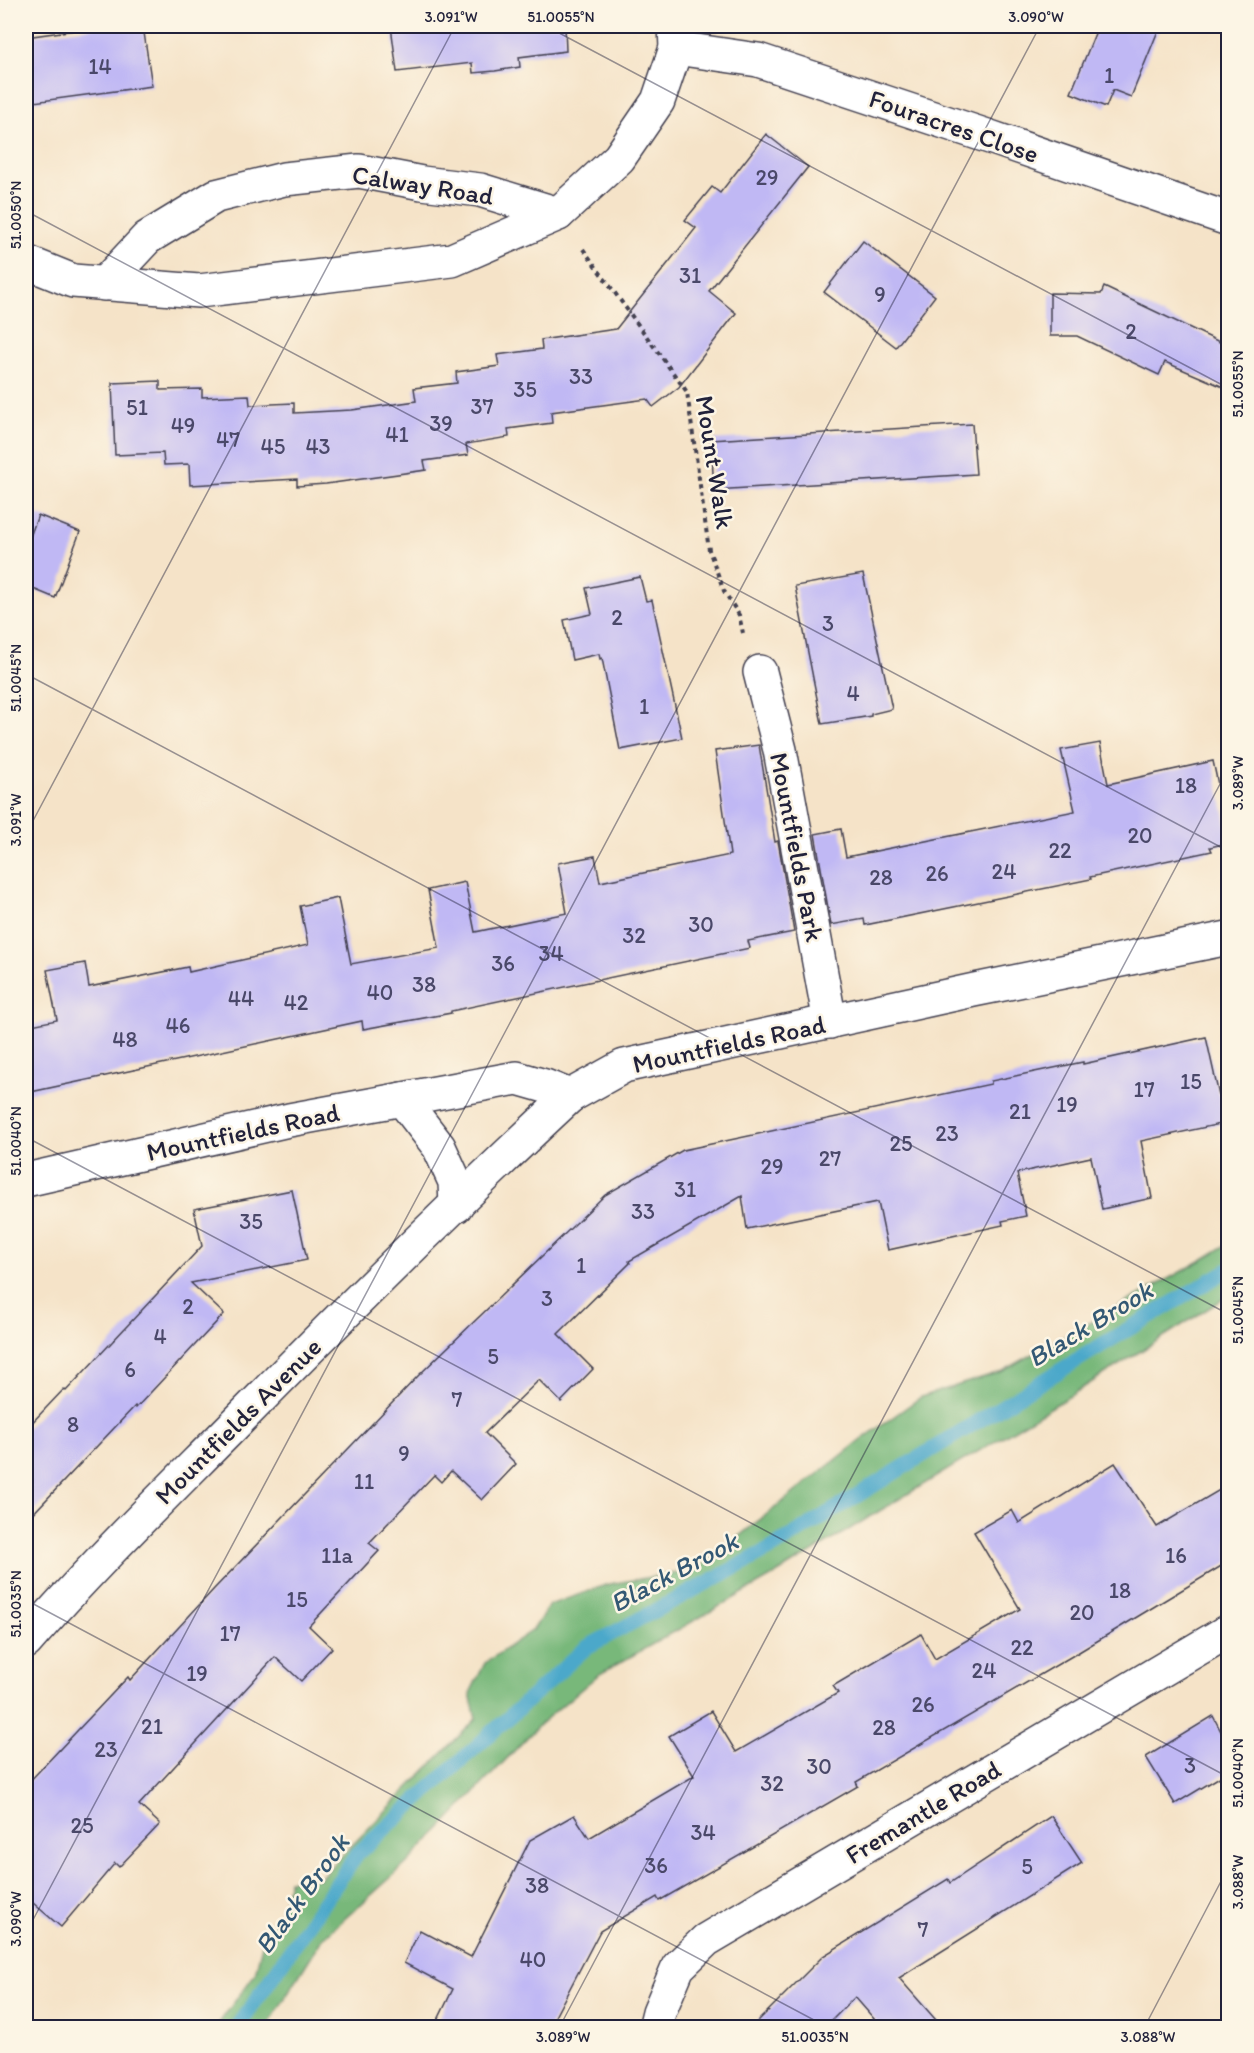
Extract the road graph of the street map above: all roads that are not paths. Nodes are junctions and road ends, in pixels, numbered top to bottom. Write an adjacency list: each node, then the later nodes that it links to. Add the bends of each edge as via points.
1 (676, 37): 2 (street, Calway Road, via 657,101 619,158); 3 (street, Fouracres Close, via 758,60)
2 (558, 214): 5 (street, Calway Road, via 452,260 199,291); 5 (street, Calway Road, via 480,190 359,171 284,178 216,196 147,238)
3 (1228, 219)
4 (26, 262): 5 (street, Calway Road, via 73,281)
5 (104, 284)
6 (760, 672): 8 (street, Mountfields Park, via 780,750)
7 (1228, 938): 8 (street, Mountfields Road)
8 (831, 1022): 9 (street, Mountfields Road, via 624,1066)
9 (570, 1096): 10 (street, Mountfields Road, via 517,1078); 12 (street, Mountfields Avenue)
10 (402, 1099): 11 (street, Mountfields Road, via 289,1120); 12 (street, via 439,1147 455,1182)
11 (26, 1180)
12 (456, 1206): 14 (street, Mountfields Avenue, via 339,1318 89,1571)
13 (1228, 1630): 15 (street, Fremantle Road, via 706,1940 678,1967)
14 (26, 1642)
15 (655, 2028)

